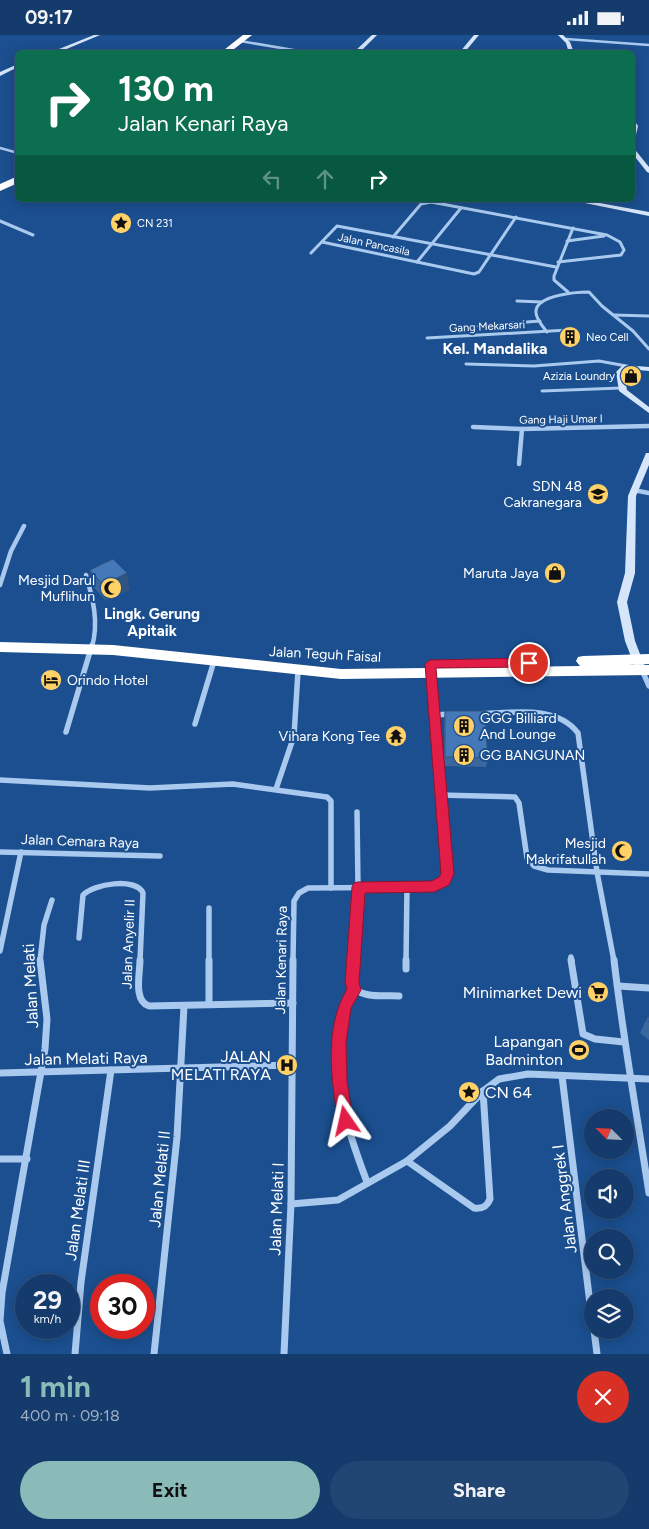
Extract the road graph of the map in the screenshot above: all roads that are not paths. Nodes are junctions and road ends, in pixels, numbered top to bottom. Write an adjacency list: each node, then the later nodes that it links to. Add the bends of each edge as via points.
1 (98, 35): 11 (street)
2 (248, 35): 9 (highway)
3 (366, 35): 14 (street)
4 (375, 35): 15 (street)
5 (477, 35): 16 (street)
6 (560, 35): 7 (street)
7 (566, 39): 10 (street); 18 (street)
8 (482, 40): 17 (street)
9 (240, 41): 12 (highway); 13 (street)
10 (649, 45)
11 (59, 50)
12 (227, 50)
13 (292, 50)
14 (349, 50)
15 (358, 50)
16 (464, 50)
17 (473, 50)
18 (571, 50)
19 (15, 66): 20 (street)
20 (0, 74)
21 (0, 148): 22 (street)
22 (15, 152)
23 (635, 152): 24 (street)
24 (649, 171)
25 (15, 180): 26 (highway)
26 (0, 187)
27 (420, 202): 40 (street)
28 (430, 202): 32 (street)
29 (589, 202): 31 (street)
30 (604, 202): 31 (street)
31 (614, 205): 33 (street); 34 (street)
32 (461, 208): 35 (street); 43 (street, Jalan Pancasila)
33 (649, 209)
34 (649, 214)
35 (516, 217): 37 (street); 45 (street)
36 (0, 221): 38 (street)
37 (573, 228): 39 (street); 41 (street)
38 (33, 235)
39 (608, 235): 41 (street); 46 (street, via 620,242 624,250 621,255)
40 (393, 237): 42 (street, via 337,226); 43 (street)
41 (567, 241): 46 (street)
42 (322, 242): 44 (street); 47 (street, Jalan Pancasila)
43 (431, 245): 45 (street); 47 (street, Jalan Pancasila)
44 (312, 253)
45 (490, 256): 47 (street, via 474,274); 48 (street)
46 (558, 261): 48 (street)
47 (417, 262)
48 (556, 267): 49 (street, via 554,280)
49 (568, 292)
50 (517, 301): 51 (street)
51 (543, 302): 52 (street, via 562,295 591,293); 54 (street, via 536,311)
52 (613, 315): 53 (street); 59 (street)
53 (649, 316)
54 (540, 321): 55 (street); 57 (street)
55 (478, 326)
56 (568, 330): 57 (street, Gang Mekarsari)
57 (547, 332): 58 (street, Gang Mekarsari)
58 (427, 338)
59 (649, 349)
60 (466, 364): 61 (street, via 543,366 599,361)
61 (632, 367): 62 (street); 63 (street, via 621,370)
62 (649, 369)
63 (621, 388): 64 (street); 65 (street)
64 (542, 391)
65 (649, 411)
66 (649, 426): 68 (street, Gang Haji Umar I)
67 (473, 427): 68 (street, Gang Haji Umar I)
68 (522, 429): 70 (street)
69 (649, 455): 71 (street)
70 (519, 464)
71 (634, 490): 72 (street); 80 (street, via 630,509 630,573 622,603 630,641)
72 (649, 493)
73 (24, 526): 75 (street, via 11,551)
74 (86, 575): 77 (street, via 96,614)
75 (0, 585)
76 (0, 639): 77 (highway, Jalan Teguh Faisal)
77 (93, 644): 78 (highway, Jalan Teguh Faisal); 79 (highway, Jalan Teguh Faisal); 81 (highway, Jalan Teguh Faisal); 88 (street)
78 (0, 647)
79 (214, 661): 82 (highway, Jalan Teguh Faisal); 87 (street)
80 (644, 664): 81 (highway, Jalan Teguh Faisal); 83 (street)
81 (431, 669): 82 (highway, Jalan Teguh Faisal, via 341,674); 86 (street, Jalan Kenari Raya)
82 (298, 671): 90 (street, via 294,736)
83 (649, 686)
84 (462, 714): 86 (street)
85 (472, 714): 96 (street, via 551,714 574,726 578,733)
86 (434, 715): 91 (street, Jalan Kenari Raya)
87 (195, 724)
88 (66, 732)
89 (0, 780): 90 (street, via 157,788 233,785)
90 (276, 789): 100 (street, via 318,795 330,800)
91 (440, 795): 96 (street, via 515,797 519,803 526,854 531,863 548,870); 99 (street, Jalan Kenari Raya, via 447,877 437,886)
92 (357, 812): 98 (street)
93 (0, 852): 94 (street, Jalan Cemara Raya)
94 (21, 852): 95 (street, Jalan Cemara Raya); 104 (street)
95 (160, 856)
96 (598, 872): 97 (street); 107 (street)
97 (649, 874)
98 (358, 887): 99 (street, Jalan Kenari Raya); 100 (street, Jalan Kenari Raya); 109 (street)
99 (407, 887): 106 (street)
100 (331, 888): 111 (street, Jalan Kenari Raya, via 306,889 294,899)
101 (52, 900): 119 (street, Jalan Melati, via 40,951 47,1019)
102 (209, 908): 112 (street)
103 (79, 938): 113 (street, Jalan Anyelir II, via 86,890 133,884 140,887 140,1001 150,1007)
104 (0, 951)
105 (571, 957): 114 (street, via 583,1034 594,1039)
106 (406, 969)
107 (618, 987): 108 (street); 114 (street)
108 (649, 988)
109 (354, 990): 110 (street, via 362,994); 127 (street, via 345,1006 341,1024 339,1081 346,1121)
110 (399, 996)
111 (294, 1003): 112 (street); 115 (street, Jalan Kenari Raya)
112 (209, 1005): 113 (street)
113 (184, 1006): 117 (street, Jalan Melati II)
114 (624, 1042): 121 (street)
115 (293, 1065): 117 (street, Jalan Melati Raya); 129 (street, Jalan Melati I)
116 (111, 1070): 117 (street, Jalan Melati Raya); 119 (street, Jalan Melati Raya); 134 (street, Jalan Melati III, via 81,1282)
117 (182, 1070): 135 (street, Jalan Melati II, via 173,1187)
118 (0, 1073): 119 (street, Jalan Melati Raya)
119 (42, 1073): 125 (street, Jalan Melati)
120 (562, 1076): 121 (street); 123 (street, via 506,1076); 130 (street, Jalan Anggrek I)
121 (632, 1079): 122 (street); 128 (street)
122 (649, 1079)
123 (483, 1091): 126 (street, via 450,1126); 126 (street, via 490,1199 486,1206 474,1208)
124 (0, 1159): 125 (street)
125 (27, 1159): 131 (street, Jalan Melati)
126 (407, 1161): 127 (street)
127 (367, 1182): 129 (street, via 338,1200)
128 (649, 1193)
129 (291, 1204): 136 (street, Jalan Melati I)
130 (588, 1289)
131 (0, 1309): 133 (street, Jalan Melati)
132 (595, 1339): 137 (street)
133 (7, 1354)
134 (75, 1354)
135 (154, 1354)
136 (284, 1354)
137 (597, 1354)

